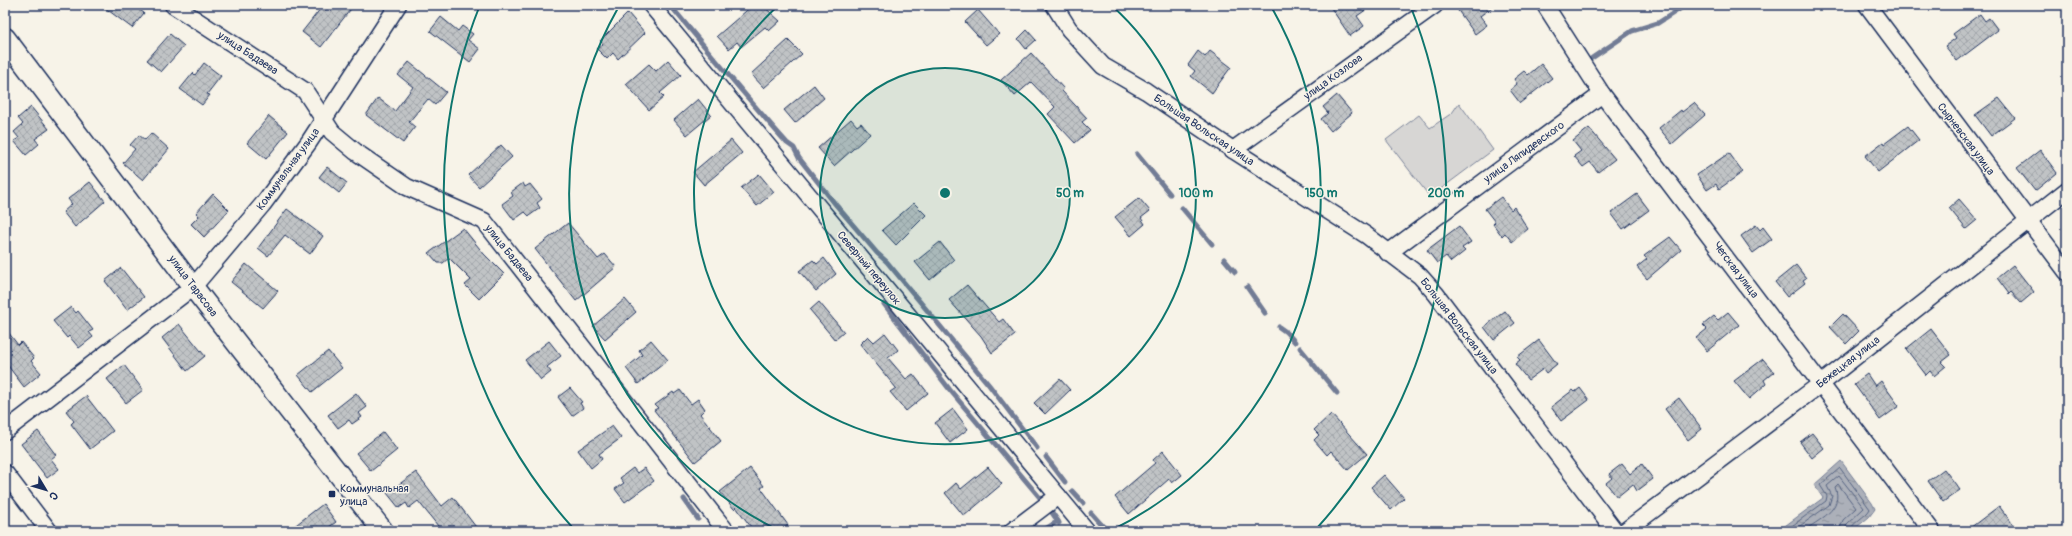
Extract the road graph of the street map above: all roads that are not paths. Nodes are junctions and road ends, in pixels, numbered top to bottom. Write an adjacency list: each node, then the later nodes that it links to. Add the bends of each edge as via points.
1 (174, 5): 10 (street, улица Бадаева, via 291,81 313,100)
2 (398, 5): 10 (street, Коммунальная улица)
3 (651, 5): 20 (street, Северный переулок)
4 (1054, 5): 11 (street, Большая Вольская улица, via 1069,29 1103,66 1146,91)
5 (1435, 5): 11 (street, улица Козлова)
6 (1545, 5): 9 (street, Чегская улица)
7 (1867, 5): 13 (street, Сырневская улица)
8 (5, 38): 16 (street, улица Тарасова)
9 (1602, 94): 14 (street, улица Ляпидевского); 17 (street, Чегская улица)
10 (324, 120): 16 (street, Коммунальная улица, via 263,204); 23 (street, улица Бадаева, via 339,139 407,187 484,221)
11 (1233, 150): 14 (street, Большая Вольская улица, via 1366,235)
12 (2067, 190): 13 (street, Бежецкая улица)
13 (2027, 221): 15 (street, Сырневская улица); 17 (street, Бежецкая улица)
14 (1388, 253): 26 (street, Большая Вольская улица, via 1420,276 1436,294)
15 (2067, 272)
16 (193, 286): 18 (street, Коммунальная улица); 22 (street, улица Тарасова)
17 (1822, 383): 27 (street, Бежецкая улица); 28 (street, Чегская улица)
18 (7, 426)
19 (5, 473): 21 (street)
20 (1058, 496): 24 (street); 25 (street, Северный переулок)
21 (49, 531)
22 (383, 531)
23 (726, 531)
24 (1012, 531)
25 (1087, 531)
26 (1615, 531)
27 (1625, 531)
28 (1932, 531)

